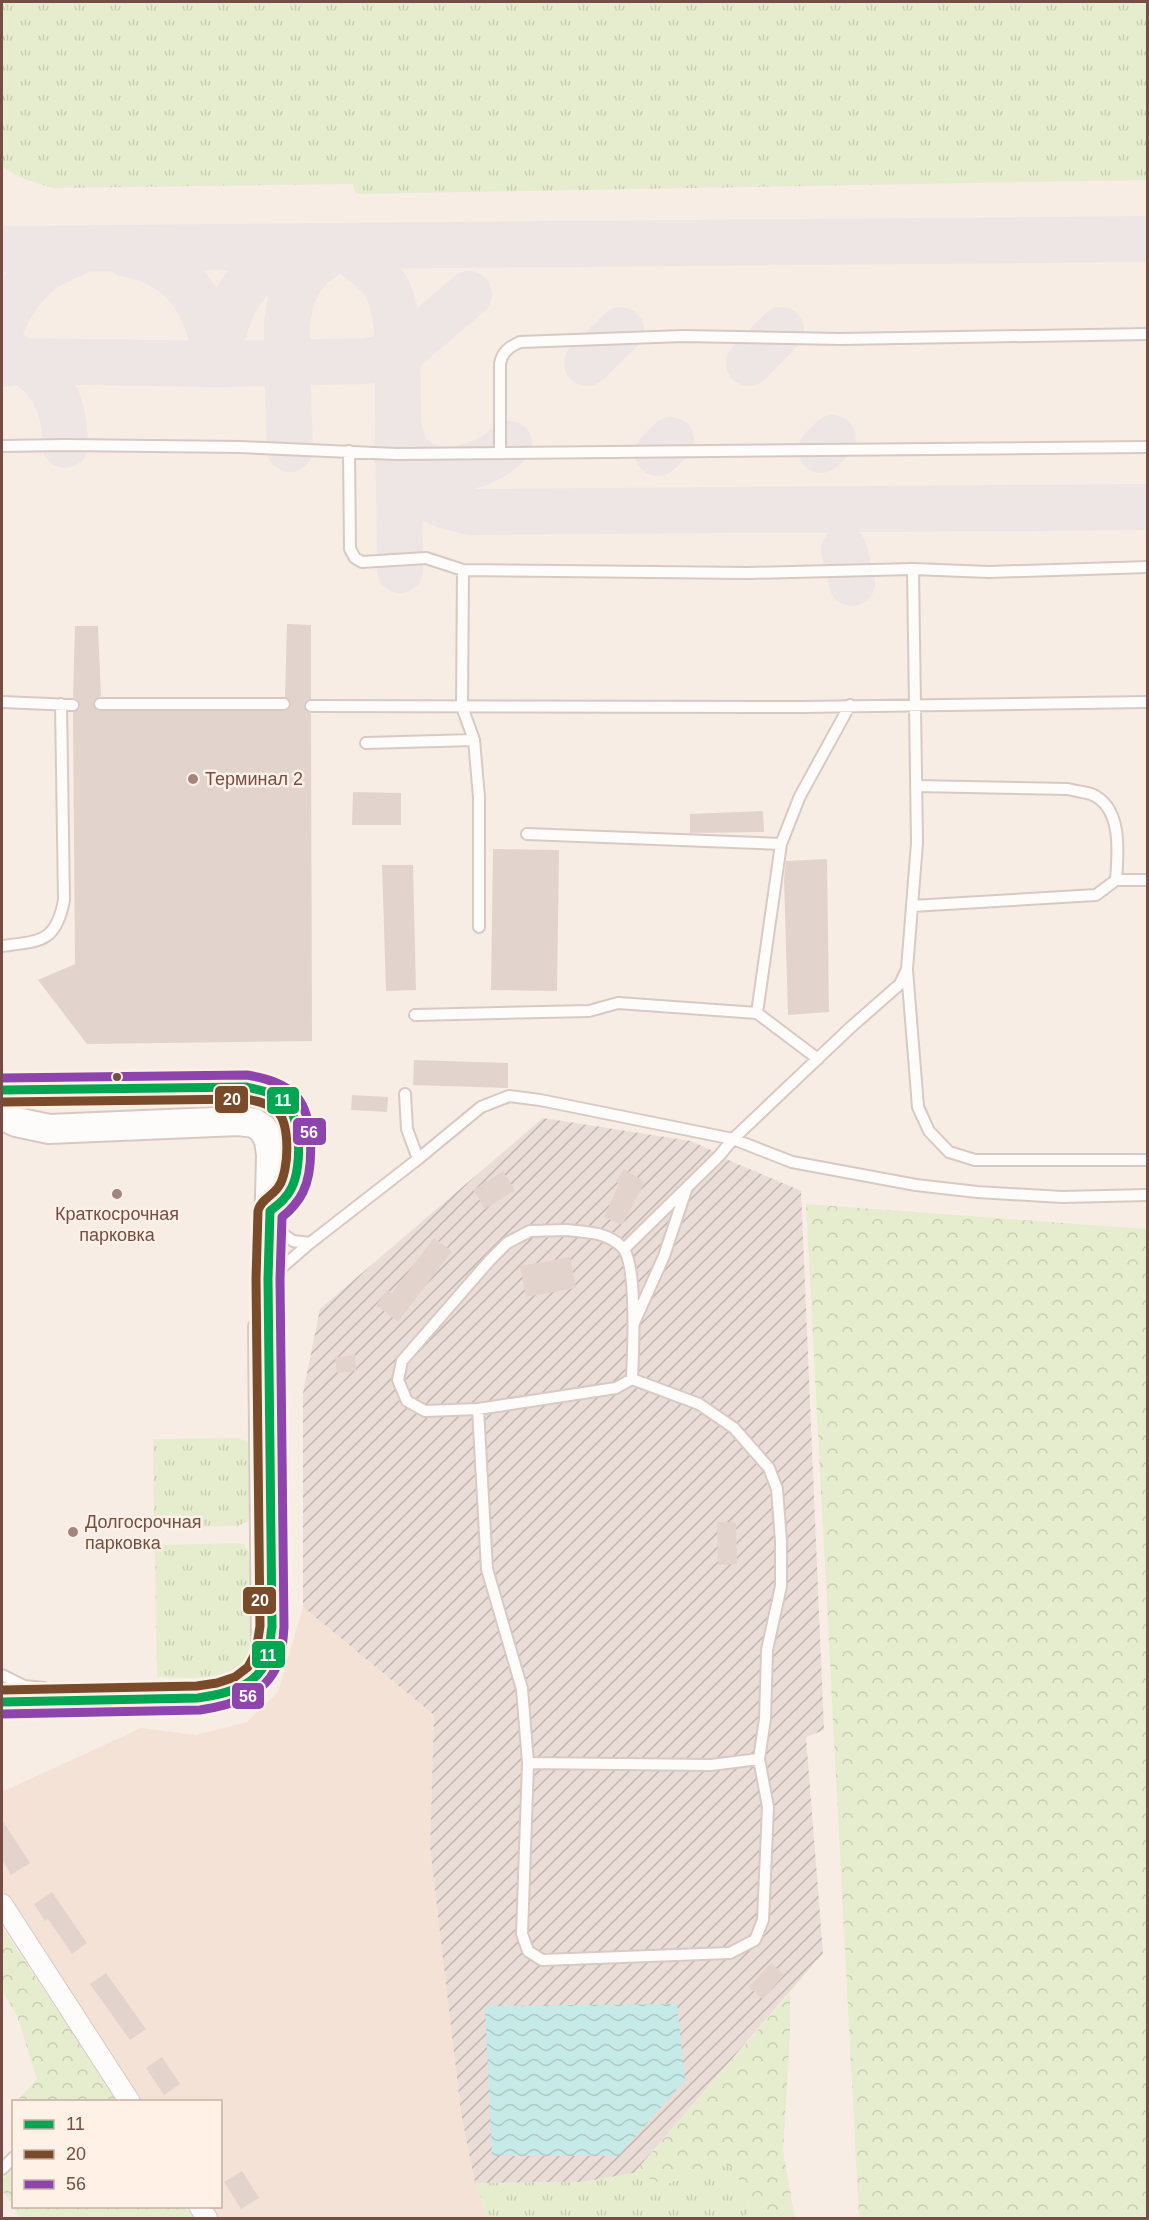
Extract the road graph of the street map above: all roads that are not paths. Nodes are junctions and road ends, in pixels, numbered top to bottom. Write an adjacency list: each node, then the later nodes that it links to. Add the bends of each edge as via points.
1 (1148, 334): 5 (lane, via 864,339 683,336 520,342 501,355)
2 (2, 446): 4 (lane)
3 (1148, 447): 5 (lane)
4 (349, 451): 5 (lane); 8 (lane, via 350,549 355,558 362,562 426,558)
5 (500, 452)
6 (1148, 567): 7 (lane, via 989,572)
7 (913, 569): 8 (lane, via 748,573); 14 (lane)
8 (463, 570): 18 (lane)
9 (2, 702): 11 (lane)
10 (1148, 702): 14 (lane)
11 (61, 704): 15 (lane); 28 (lane, via 61,916 54,931 37,941)
12 (100, 704): 13 (lane)
13 (284, 704)
14 (915, 704): 16 (lane); 21 (lane)
15 (73, 705)
16 (850, 705): 18 (lane); 23 (lane, via 800,796)
17 (311, 706): 18 (lane)
18 (462, 707): 19 (lane)
19 (474, 740): 20 (lane); 27 (lane, via 479,797)
20 (366, 743)
21 (916, 786): 24 (lane, via 1068,789 1092,795 1104,804 1119,843); 26 (lane)
22 (527, 834): 23 (lane)
23 (781, 844): 30 (lane)
24 (1116, 880): 25 (lane); 26 (lane, via 1095,895)
25 (1148, 880)
26 (912, 906): 29 (lane)
27 (479, 927)
28 (2, 946)
29 (907, 969): 32 (lane, via 900,984); 38 (lane, via 918,1107 929,1131 949,1152 975,1160)
30 (757, 1013): 31 (lane, via 618,1003 589,1011); 32 (lane)
31 (415, 1015)
32 (818, 1059): 36 (lane)
33 (2, 1090): 41 (lane, via 247,1087 273,1094 291,1108 298,1124 298,1173 290,1193)
34 (405, 1094): 37 (lane, via 408,1129)
35 (2, 1115): 41 (main road, via 49,1129 203,1121 254,1123 269,1140)
36 (733, 1139): 37 (lane, via 509,1096 481,1107); 39 (lane); 40 (lane, via 792,1162 916,1185 1062,1197)
37 (418, 1159): 42 (lane)
38 (1148, 1160)
39 (687, 1186): 43 (lane); 45 (lane, via 664,1256)
40 (1148, 1196)
41 (270, 1218): 42 (lane, via 293,1241); 44 (main road)
42 (310, 1243): 44 (lane)
43 (624, 1248): 45 (lane, via 632,1271); 47 (lane, via 605,1235 566,1230 530,1232 507,1243 490,1260 402,1361 398,1380 407,1401 425,1411)
44 (268, 1279): 48 (lane, via 254,1302 258,1639 254,1657 242,1674 208,1684 45,1688 24,1686); 49 (main road, via 272,1628 268,1656 259,1674 243,1687 198,1698)
45 (633, 1327): 46 (lane)
46 (632, 1379): 47 (lane, via 616,1388); 50 (lane, via 699,1404 734,1428 769,1468 777,1489 781,1586 767,1650 765,1719)
47 (478, 1409): 51 (lane, via 487,1569 522,1689)
48 (2, 1675)
49 (2, 1702)
50 (759, 1759): 51 (lane, via 711,1765); 51 (lane, via 768,1807 763,1920 755,1940 730,1953 542,1960 528,1952 522,1934)
51 (528, 1763)
52 (2, 1905): 53 (street)
53 (129, 2100)

